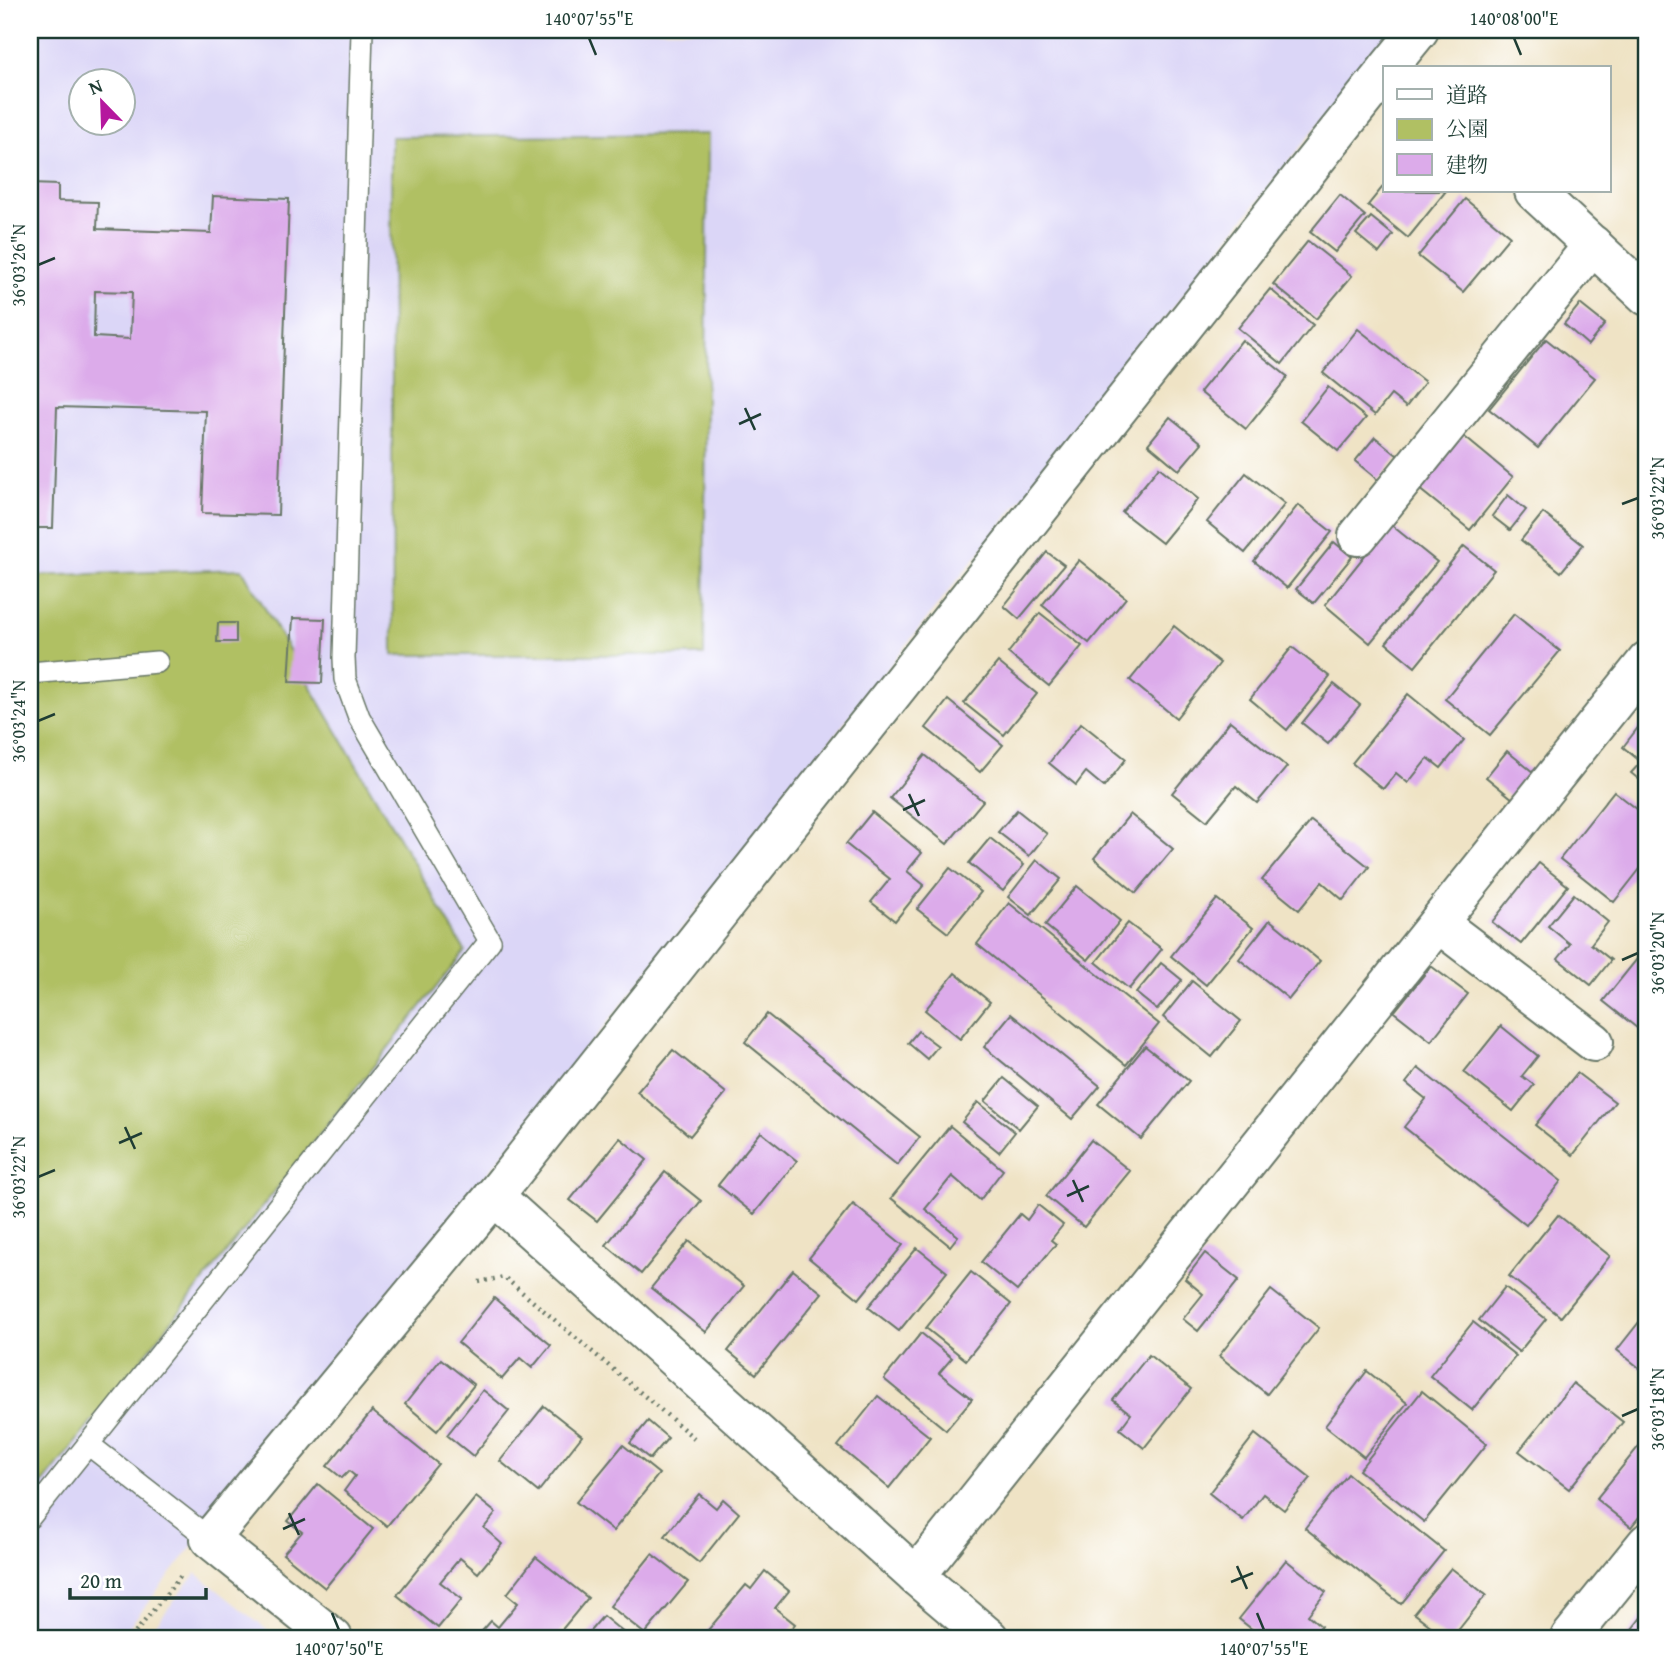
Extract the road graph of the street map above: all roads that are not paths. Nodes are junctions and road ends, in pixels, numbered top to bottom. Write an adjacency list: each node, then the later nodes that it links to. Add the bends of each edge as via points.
1 (362, 30): 15 (lane, via 345,679 359,717 490,941)
2 (1419, 30): 3 (street)
3 (1393, 66)
4 (1383, 78): 14 (street)
5 (1535, 192): 6 (street)
6 (1593, 245): 7 (street); 8 (street)
7 (1647, 296)
8 (1358, 536)
9 (1647, 661): 12 (street)
10 (157, 662): 11 (lane)
11 (30, 673)
12 (1438, 923): 13 (street); 19 (street)
13 (1594, 1042)
14 (494, 1196): 17 (street); 19 (street)
15 (88, 1444): 16 (lane); 17 (lane)
16 (30, 1517)
17 (210, 1539): 20 (street)
18 (1647, 1543): 22 (street)
19 (916, 1576): 21 (street)
20 (332, 1638)
21 (989, 1638)
22 (1570, 1638)

